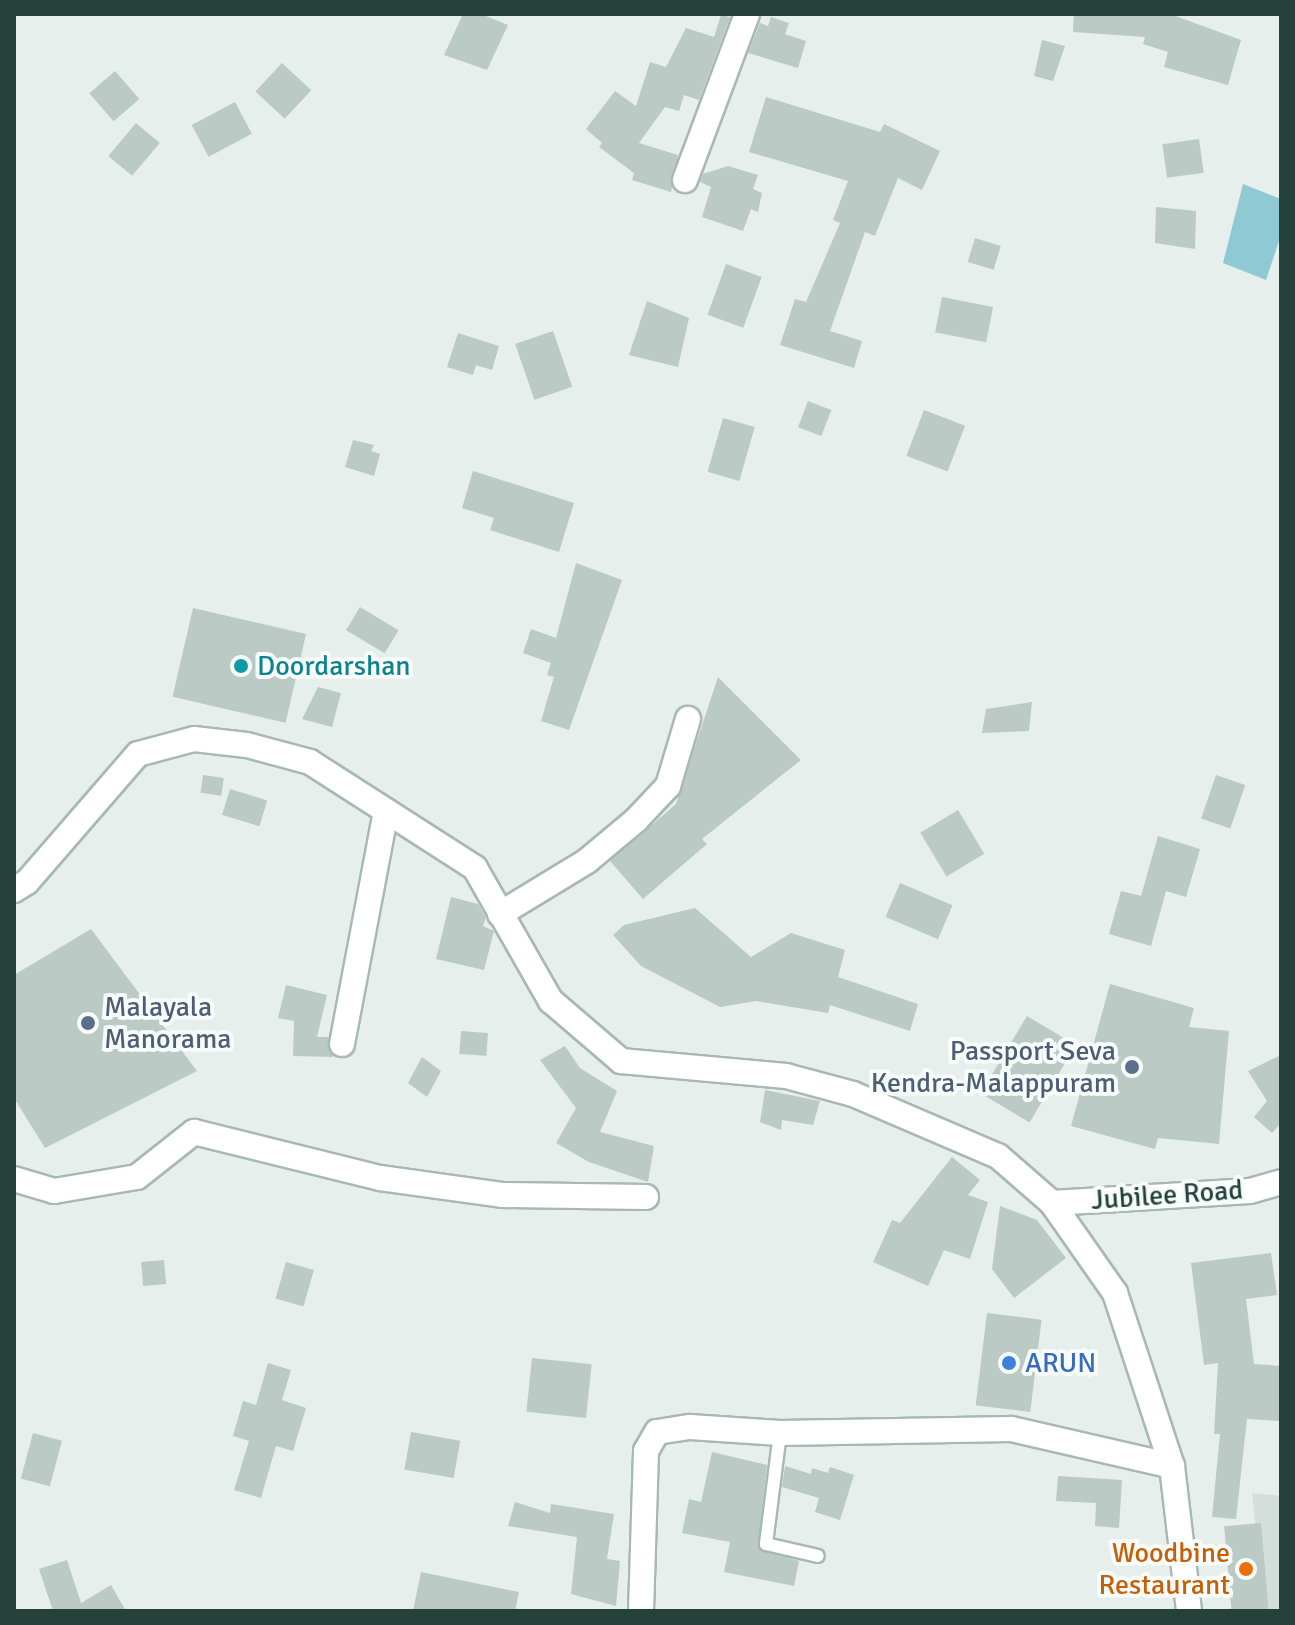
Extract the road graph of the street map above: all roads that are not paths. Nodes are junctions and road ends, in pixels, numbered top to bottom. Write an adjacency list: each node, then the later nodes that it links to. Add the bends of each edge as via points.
1 (747, 14): 2 (street)
2 (685, 180)
3 (688, 719): 6 (street, via 668,786 636,820 587,861)
4 (386, 811): 5 (street, via 310,762 247,745 194,739 138,754 27,882); 6 (street, via 475,868); 7 (street)
5 (14, 890)
6 (500, 914): 11 (street, via 551,1001 621,1061 786,1076 853,1094 971,1140)
7 (342, 1044)
8 (14, 1179): 10 (street, via 54,1191 137,1177 194,1132 411,1182 502,1195)
9 (1281, 1182): 11 (street, Jubilee Road, via 1250,1191)
10 (646, 1197)
11 (1052, 1203): 13 (street, via 1115,1293)
12 (780, 1433): 13 (street, via 1011,1429); 14 (lane, via 766,1544); 15 (street, via 690,1427 657,1432 646,1451)
13 (1172, 1466): 16 (street)
14 (818, 1556)
15 (641, 1611)
16 (1189, 1611)

